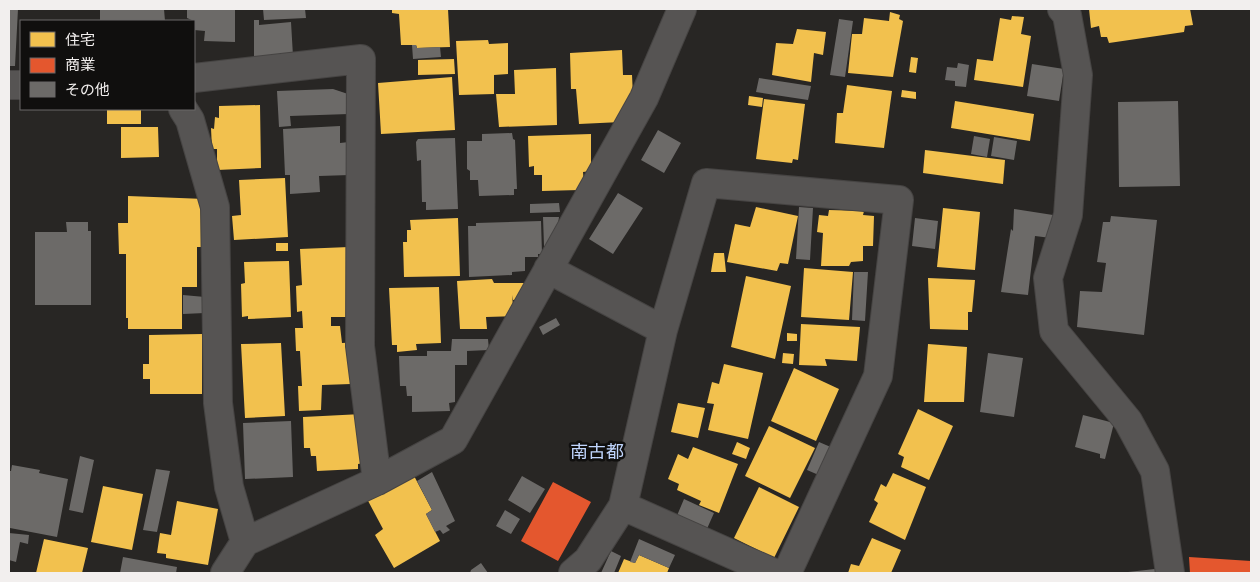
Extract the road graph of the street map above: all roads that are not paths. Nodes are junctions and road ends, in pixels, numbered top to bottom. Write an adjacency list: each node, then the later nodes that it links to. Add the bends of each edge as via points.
1 (682, 9): 5 (street, via 644,98)
2 (1062, 9): 14 (street, via 1067,15 1078,75 1068,215 1048,278 1054,331 1128,421 1155,471)
3 (195, 78): 7 (street, via 361,59 360,346)
4 (185, 110): 9 (street, via 215,207 218,403 229,487)
5 (548, 269): 6 (street); 7 (street, via 453,440)
6 (663, 330): 8 (street); 13 (street, via 706,183 898,200 878,376)
7 (377, 481): 9 (street)
8 (622, 506): 11 (street, via 588,560); 12 (street)
9 (245, 542): 10 (street)
10 (225, 573)
11 (574, 573)
12 (774, 573)
13 (787, 573)
14 (1170, 573)

